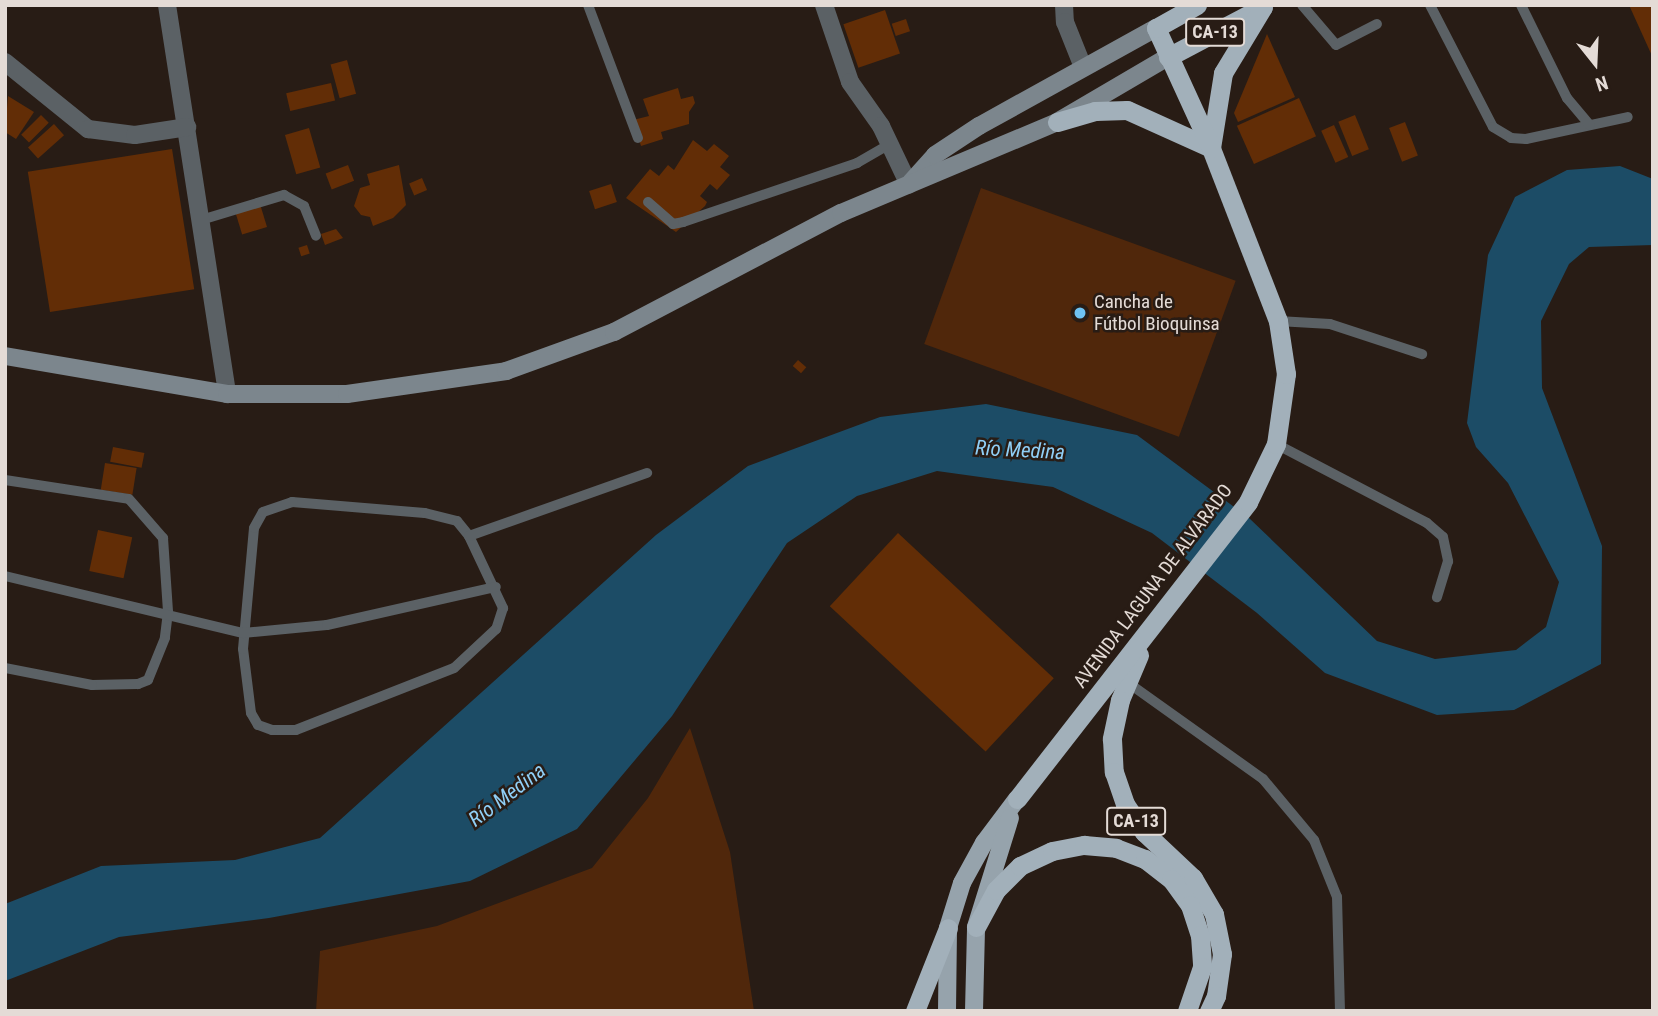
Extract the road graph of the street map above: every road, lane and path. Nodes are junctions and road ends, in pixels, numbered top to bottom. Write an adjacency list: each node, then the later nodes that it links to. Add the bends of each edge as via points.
1 (167, 5): 18 (street)
2 (588, 5): 19 (lane)
3 (824, 5): 20 (street, via 850,82)
4 (1064, 5): 14 (street, via 1065,22)
5 (1198, 5): 11 (highway, CA-13)
6 (1302, 5): 10 (lane, via 1336,45 1348,43)
7 (1430, 5): 17 (lane, via 1493,127 1510,138 1526,139)
8 (1521, 5): 17 (lane, via 1567,98)
9 (1264, 6): 12 (highway, CA-13); 21 (highway, via 1223,73)
10 (1377, 23)
11 (1156, 28): 12 (highway, AVENIDA LAGUNA DE ALVARADO / CA-13); 14 (main road)
12 (1168, 57): 16 (main road); 21 (highway, AVENIDA LAGUNA DE ALVARADO / CA-13)
13 (5, 62): 18 (street, via 88,129 135,135)
14 (1083, 67): 22 (main road, via 935,155)
15 (1628, 117): 17 (lane)
16 (1057, 122): 21 (highway, via 1095,111 1127,110); 22 (main road)
17 (1590, 125)
18 (187, 127): 24 (street)
19 (638, 138)
20 (890, 144): 22 (street); 23 (lane, via 857,163 683,222 673,224)
21 (1211, 148): 26 (highway, AVENIDA LAGUNA DE ALVARADO / CA-13)
22 (909, 185): 29 (main road, via 841,213 614,332 506,371 347,394)
23 (648, 202)
24 (201, 220): 25 (lane, via 284,195 304,206); 29 (street)
25 (316, 236)
26 (1278, 321): 27 (lane, via 1330,324); 30 (highway, AVENIDA LAGUNA DE ALVARADO / CA-13, via 1286,374)
27 (1422, 354)
28 (5, 356): 29 (main road)
29 (227, 394)
30 (1276, 444): 36 (lane, via 1427,523 1443,537 1448,561); 38 (highway, AVENIDA LAGUNA DE ALVARADO / CA-13, via 1248,502)
31 (647, 473): 33 (lane)
32 (5, 480): 37 (lane, via 129,499 163,538)
33 (469, 536): 35 (lane); 39 (lane, via 457,521 425,513 292,502 275,505 263,512 254,528)
34 (5, 576): 37 (lane)
35 (496, 587): 39 (lane, via 327,625); 39 (lane, via 503,608 496,629 454,668 296,730 258,725 251,713)
36 (1437, 597)
37 (168, 612): 39 (lane); 40 (lane, via 165,638 148,680 138,684 92,685)
38 (1161, 615): 41 (highway, CA-13); 42 (highway, AVENIDA LAGUNA DE ALVARADO / CA-13)
39 (243, 633)
40 (5, 668)
41 (1127, 682): 49 (highway, CA-13, via 1112,739 1114,772 1125,804 1144,832 1193,878 1214,914 1222,954); 50 (lane, via 1263,779 1314,841 1337,897)
42 (1017, 799): 43 (main road, AVENIDA LAGUNA DE ALVARADO, via 985,886); 44 (main road, AVENIDA LAGUNA DE ALVARADO / CA-13, via 984,843 962,883)
43 (976, 927): 47 (main road, AVENIDA LAGUNA DE ALVARADO); 48 (highway, via 996,890 1020,866 1052,852 1084,845 1116,848 1145,859 1177,888 1200,935 1202,967)
44 (948, 928): 45 (highway); 46 (main road, AVENIDA LAGUNA DE ALVARADO)
45 (915, 1009)
46 (947, 1011)
47 (974, 1011)
48 (1187, 1011)
49 (1209, 1011)
50 (1340, 1011)

